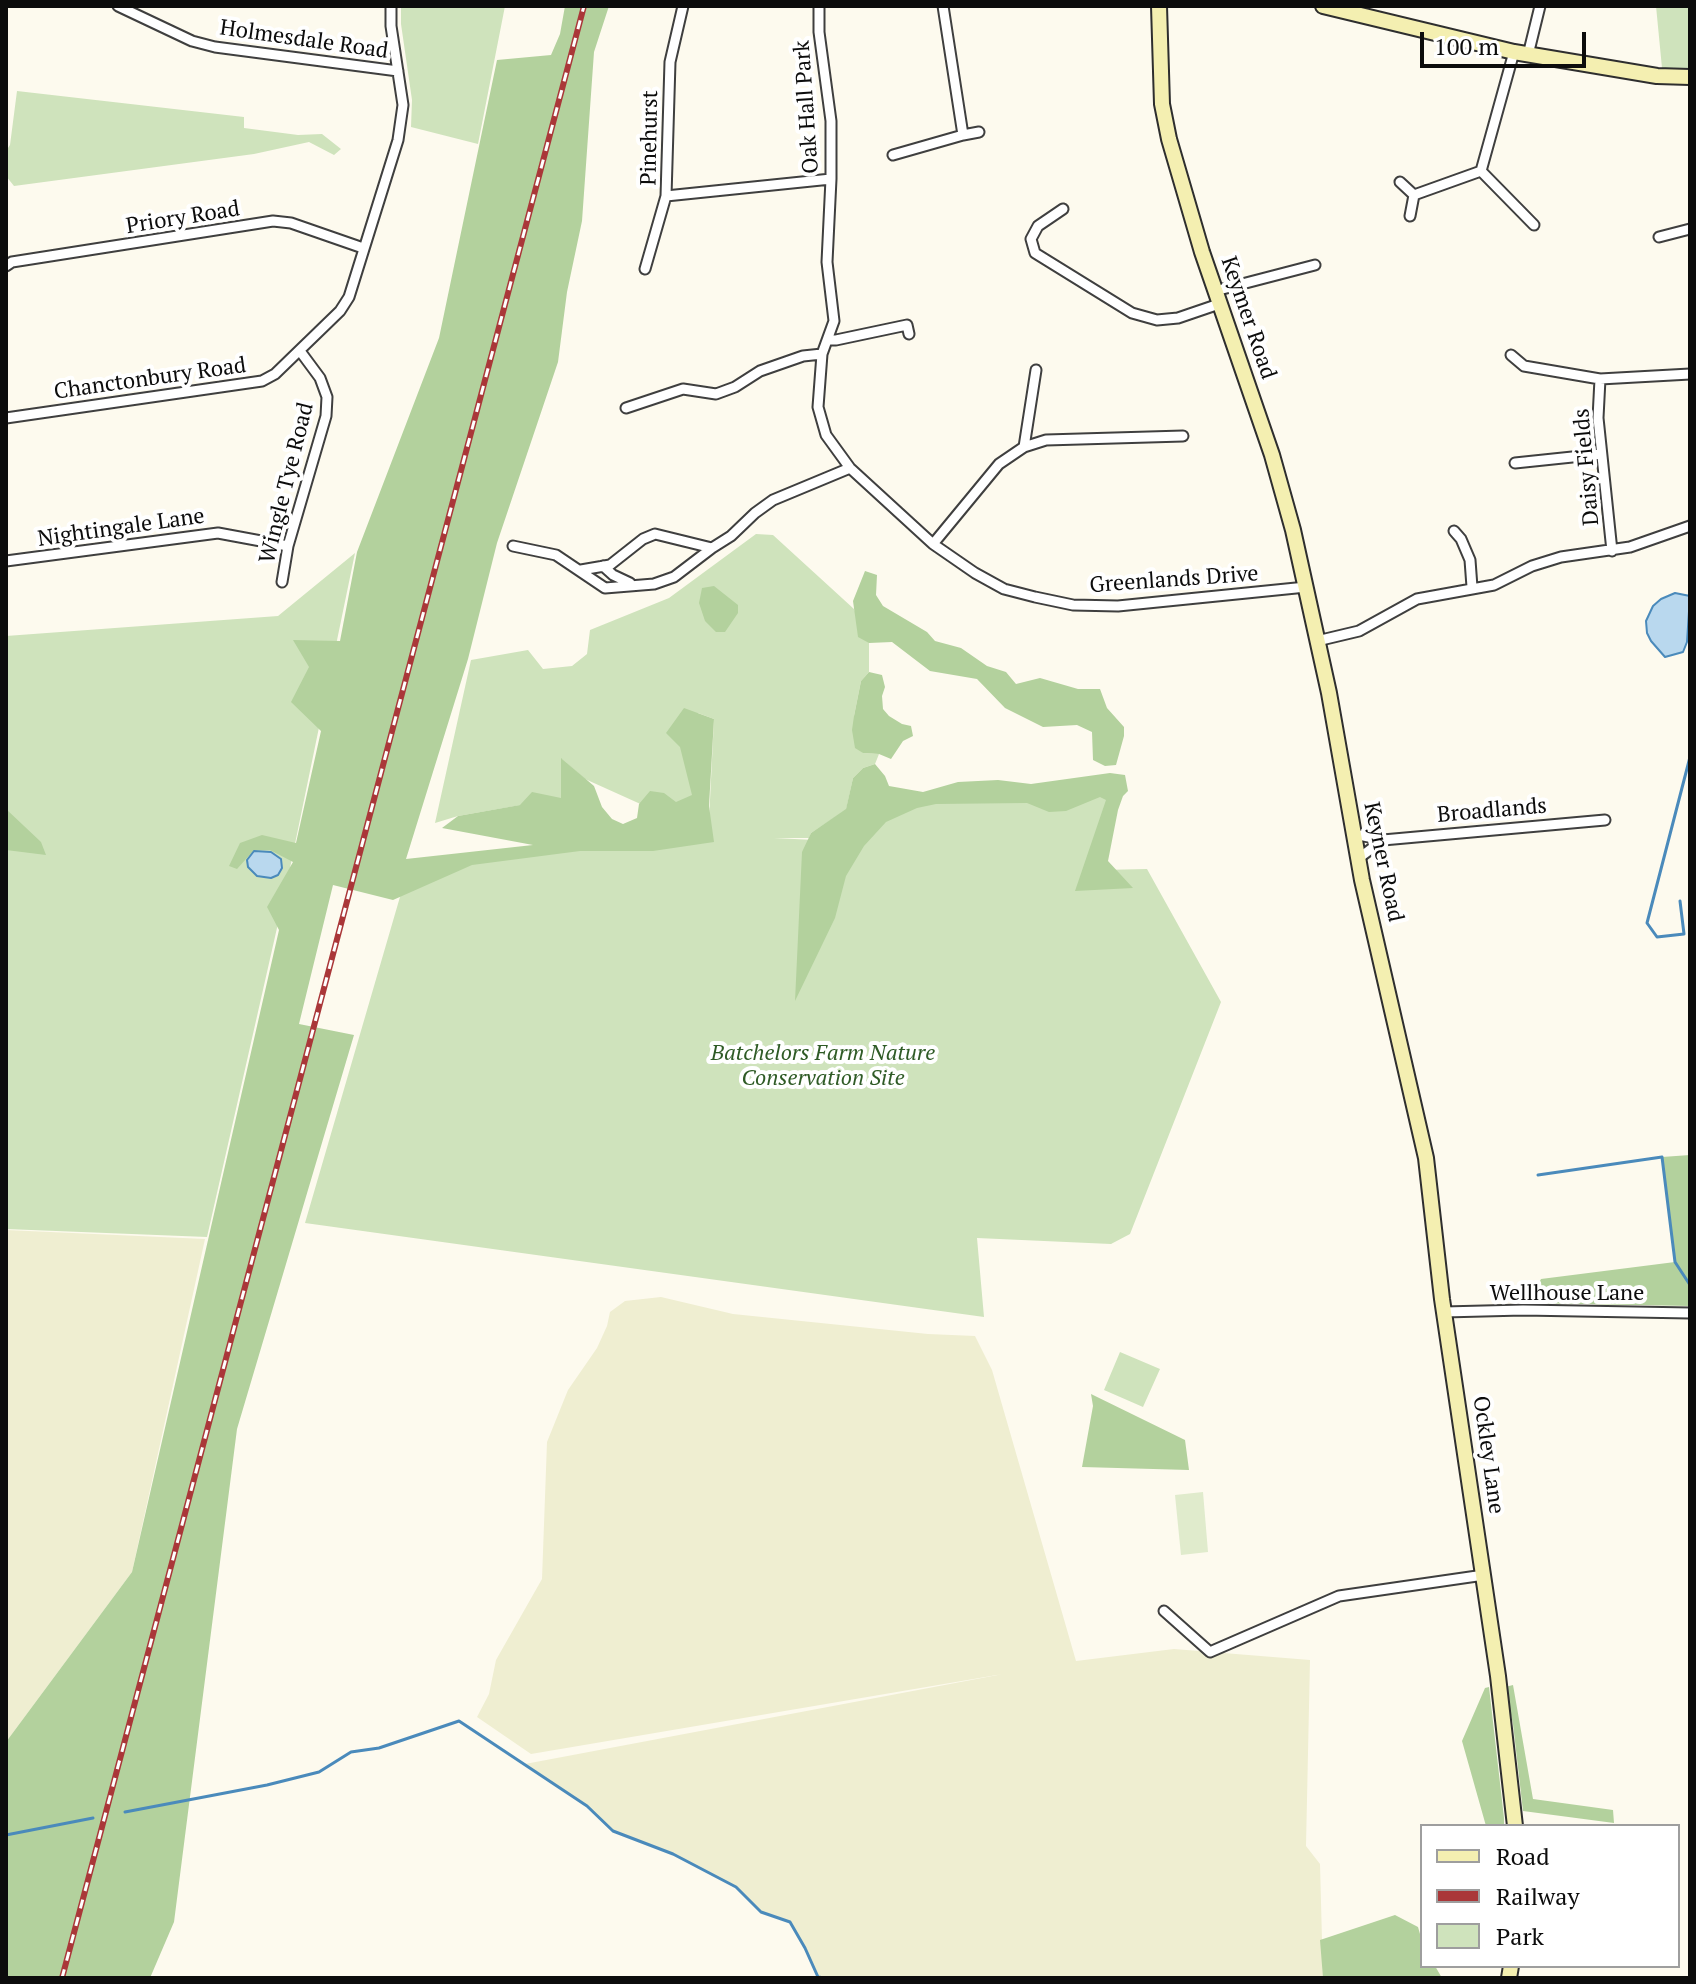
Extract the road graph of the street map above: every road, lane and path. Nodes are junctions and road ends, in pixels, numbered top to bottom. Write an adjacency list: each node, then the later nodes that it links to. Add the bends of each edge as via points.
1 (118, 6): 10 (street, Holmesdale Road, via 215,47)
2 (391, 6): 10 (street, Chanctonbury Road)
3 (683, 6): 19 (street, Pinehurst, via 670,62)
4 (819, 6): 16 (street, Oak Hall Park, via 831,121)
5 (943, 6): 13 (street)
6 (1159, 6): 30 (street, Keymer Road, via 1162,104)
7 (1323, 6): 9 (street)
8 (1540, 6): 9 (street)
9 (1521, 54): 11 (street); 15 (street)
10 (398, 71): 25 (street, Chanctonbury Road, via 403,105 398,140)
11 (1690, 77)
12 (979, 132): 13 (street)
13 (963, 135): 14 (street)
14 (893, 155)
15 (1481, 171): 18 (street); 22 (street)
16 (831, 179): 19 (street); 26 (street, Oak Hall Park)
17 (1400, 182): 18 (street)
18 (1414, 195): 21 (street)
19 (666, 196): 29 (street, Pinehurst)
20 (1063, 209): 30 (street, via 1038,226 1031,239 1035,253 1132,313 1157,320 1178,318)
21 (1410, 216)
22 (1534, 225)
23 (1690, 229): 24 (street)
24 (1659, 237)
25 (363, 248): 28 (street, Priory Road, via 273,221); 33 (street, Chanctonbury Road, via 349,297)
26 (827, 258): 32 (street, Greenlands Drive, via 834,321)
27 (1315, 265): 30 (street)
28 (6, 266)
29 (645, 269)
30 (1217, 298): 58 (street, Keymer Road, via 1272,455)
31 (909, 334): 32 (street, via 907,325)
32 (829, 340): 34 (street, Greenlands Drive)
33 (300, 351): 40 (street, Chanctonbury Road, via 262,381); 49 (street, Wingle Tye Road, via 320,378 326,416)
34 (822, 354): 39 (street, via 760,371 716,394 683,389); 45 (street, Greenlands Drive, via 818,407 826,435)
35 (1511, 355): 38 (street, via 1524,366)
36 (1036, 370): 42 (street)
37 (1690, 374): 38 (street)
38 (1600, 379): 43 (street, Daisy Fields)
39 (626, 408)
40 (6, 418)
41 (1183, 436): 42 (street, via 1046,440)
42 (1024, 447): 48 (street, via 999,464)
43 (1601, 454): 44 (street); 52 (street, Daisy Fields)
44 (1515, 463)
45 (850, 468): 48 (street, Greenlands Drive); 51 (street, via 773,500)
46 (1690, 526): 52 (street)
47 (1454, 531): 59 (street, via 1470,560)
48 (933, 544): 58 (street, Greenlands Drive, via 1004,589 1073,605 1118,606)
49 (288, 546): 53 (street, Nightingale Lane, via 218,533); 56 (street, Wingle Tye Road)
50 (513, 546): 55 (street, via 556,555)
51 (712, 548): 54 (street, via 655,534); 57 (street, via 674,577)
52 (1612, 551): 59 (street, via 1561,557 1494,585)
53 (6, 561)
54 (603, 566): 55 (street); 57 (street)
55 (581, 570): 57 (street, via 605,588)
56 (282, 582)
57 (632, 584)
58 (1306, 587): 60 (street, Keymer Road)
59 (1472, 587): 60 (street, via 1417,599 1359,631)
60 (1317, 641): 62 (street, Keyner Road)
61 (1605, 820): 63 (street, Broadlands)
62 (1354, 834): 63 (street, Broadlands); 64 (street, Keyner Road)
63 (1383, 840): 64 (street)
64 (1359, 858): 65 (street, Keyner Road)
65 (1411, 1091): 66 (street, Ockley Lane, via 1428,1173)
66 (1444, 1312): 67 (street, Wellhouse Lane); 68 (street, Ockley Lane)
67 (1690, 1313)
68 (1484, 1575): 69 (street, via 1339,1596 1210,1652); 70 (street, Ockley Lane)
69 (1164, 1611)
70 (1515, 1824)

